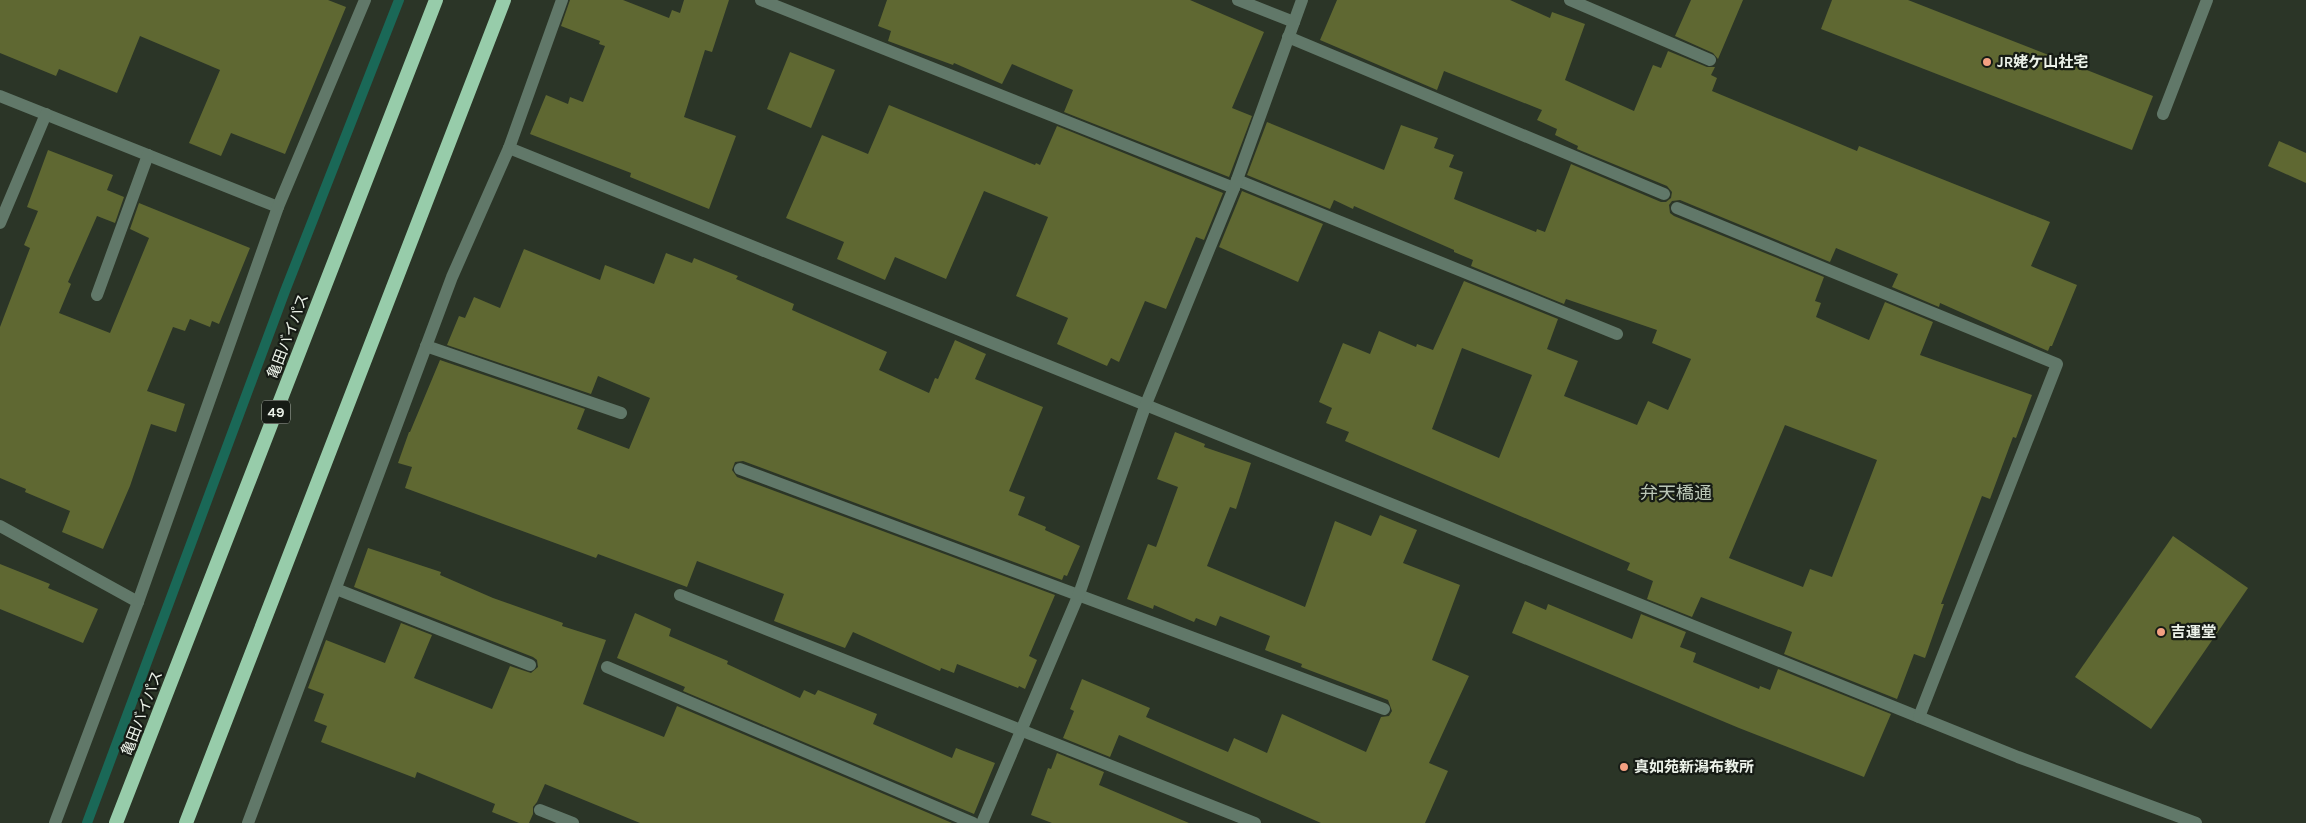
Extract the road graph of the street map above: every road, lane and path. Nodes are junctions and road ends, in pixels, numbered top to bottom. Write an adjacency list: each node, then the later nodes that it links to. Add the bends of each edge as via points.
1 (365, 0): 20 (street)
2 (436, 0): 41 (highway, 亀田バイパス / 49)
3 (504, 0): 42 (highway)
4 (562, 0): 16 (street)
5 (761, 0): 18 (street)
6 (1238, 0): 10 (street)
7 (1302, 0): 10 (street)
8 (1570, 0): 12 (street)
9 (2207, 0): 15 (street)
10 (1294, 22): 11 (street)
11 (1288, 37): 18 (street); 19 (street)
12 (1710, 60)
13 (0, 96): 14 (street)
14 (46, 114): 17 (street); 22 (street)
15 (2163, 114)
16 (509, 148): 25 (street, via 452,277); 26 (street)
17 (148, 155): 20 (street); 23 (street)
18 (1235, 184): 24 (street); 26 (street)
19 (1664, 194)
20 (278, 207): 33 (street)
21 (1677, 208): 37 (street, via 2057,364)
22 (0, 224)
23 (97, 295)
24 (1617, 334)
25 (426, 346): 27 (street); 30 (street)
26 (1146, 404): 31 (street); 37 (street)
27 (621, 413)
28 (740, 469): 31 (street)
29 (0, 526): 33 (street)
30 (336, 589): 34 (street); 43 (street)
31 (1079, 594): 36 (street); 38 (street)
32 (680, 596): 38 (street)
33 (138, 602): 40 (street)
34 (530, 666)
35 (607, 667): 45 (street)
36 (1384, 709)
37 (1919, 717): 48 (street)
38 (1022, 729): 46 (street); 47 (street)
39 (540, 810): 44 (street)
40 (55, 823)
41 (116, 823)
42 (186, 823)
43 (248, 823)
44 (573, 823)
45 (973, 823)
46 (982, 823)
47 (1255, 823)
48 (2196, 823)

